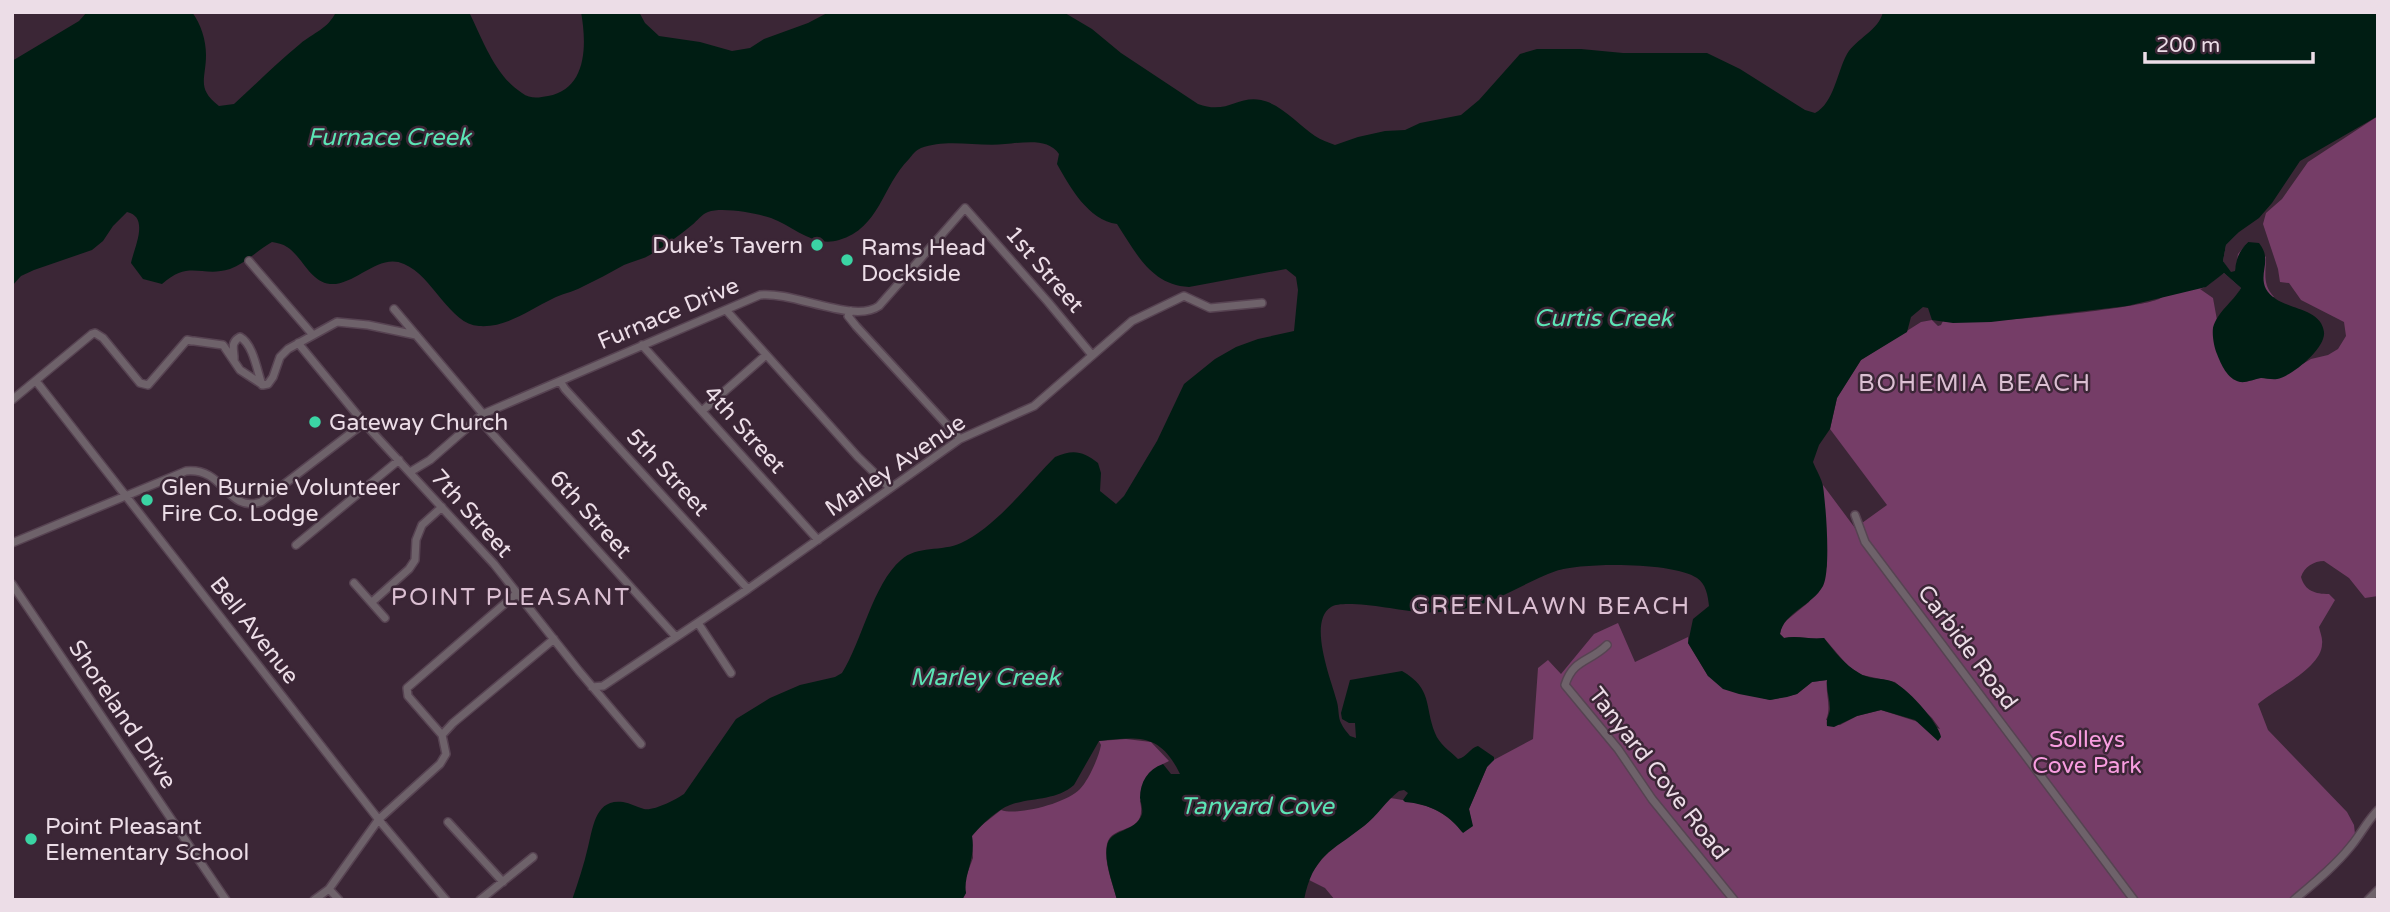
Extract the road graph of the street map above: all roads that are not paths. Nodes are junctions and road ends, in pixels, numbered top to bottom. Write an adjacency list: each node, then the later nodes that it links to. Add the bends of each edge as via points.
1 (967, 209): 6 (street, Furnace Drive, via 879,306 869,312); 12 (street, 1st Street)
2 (249, 261): 7 (street)
3 (1262, 303): 12 (street, Marley Avenue, via 1210,308 1184,296 1132,321)
4 (394, 309): 8 (street, 6th Street)
5 (726, 310): 6 (street, Furnace Drive, via 760,295 777,294); 10 (street, Furnace Drive); 11 (street)
6 (851, 311): 21 (street, via 848,316 856,326)
7 (313, 335): 8 (street, via 346,321); 9 (street)
8 (416, 335): 19 (street, 6th Street)
9 (298, 343): 16 (street, via 280,356 273,377); 20 (street, 7th Street)
10 (642, 345): 14 (street, Furnace Drive); 18 (street, 4th Street)
11 (766, 355): 18 (street); 24 (street)
12 (1092, 355): 21 (street, Marley Avenue, via 1034,406)
13 (234, 362): 15 (street, via 223,345 187,340 148,384 140,383 95,333); 16 (street); 16 (street, via 234,342 244,338)
14 (560, 380): 19 (street, Furnace Drive); 33 (street, 5th Street)
15 (36, 381): 17 (street); 25 (street, Bell Avenue)
16 (263, 385)
17 (12, 400)
18 (702, 411): 28 (street, 4th Street)
19 (480, 416): 23 (street, Furnace Drive); 38 (street, 6th Street)
20 (364, 423): 22 (street, 7th Street); 25 (street, via 278,491 254,504 235,499 214,478 192,470)
21 (960, 439): 24 (street, Marley Avenue)
22 (399, 460): 23 (street, 7th Street); 30 (street)
23 (410, 472): 26 (street, 7th Street)
24 (889, 488): 28 (street, Marley Avenue)
25 (126, 495): 29 (street); 46 (street, Bell Avenue)
26 (442, 507): 34 (street, 7th Street); 35 (street, via 422,525 409,569)
27 (1856, 515): 58 (street, Carbide Road, via 1865,542)
28 (818, 540): 33 (street, Marley Avenue)
29 (12, 543)
30 (296, 545)
31 (354, 583): 35 (street)
32 (12, 584): 52 (street, Shoreland Drive)
33 (748, 589): 37 (street, Marley Avenue)
34 (517, 593): 39 (street, 7th Street); 43 (street, via 407,688 408,696)
35 (372, 602): 36 (street)
36 (385, 618)
37 (698, 623): 38 (street, Marley Avenue); 41 (street)
38 (676, 637): 42 (street, Marley Avenue, via 603,686)
39 (554, 639): 42 (street, 7th Street); 43 (street)
40 (1606, 645): 57 (street, Tanyard Cove Road, via 1577,664 1565,685)
41 (730, 673)
42 (592, 687): 44 (street, 7th Street)
43 (442, 735): 46 (street, via 446,754 440,764)
44 (641, 744)
45 (2378, 810): 59 (street, via 2341,857)
46 (379, 819): 50 (street); 55 (street, Bell Avenue)
47 (448, 822): 49 (street)
48 (533, 857): 49 (street)
49 (503, 882): 56 (street)
50 (329, 889): 53 (street); 54 (street)
51 (2378, 890): 60 (street)
52 (226, 900)
53 (314, 900)
54 (340, 900)
55 (446, 900)
56 (480, 900)
57 (1734, 900)
58 (2134, 900)
59 (2294, 900)
60 (2368, 900)

